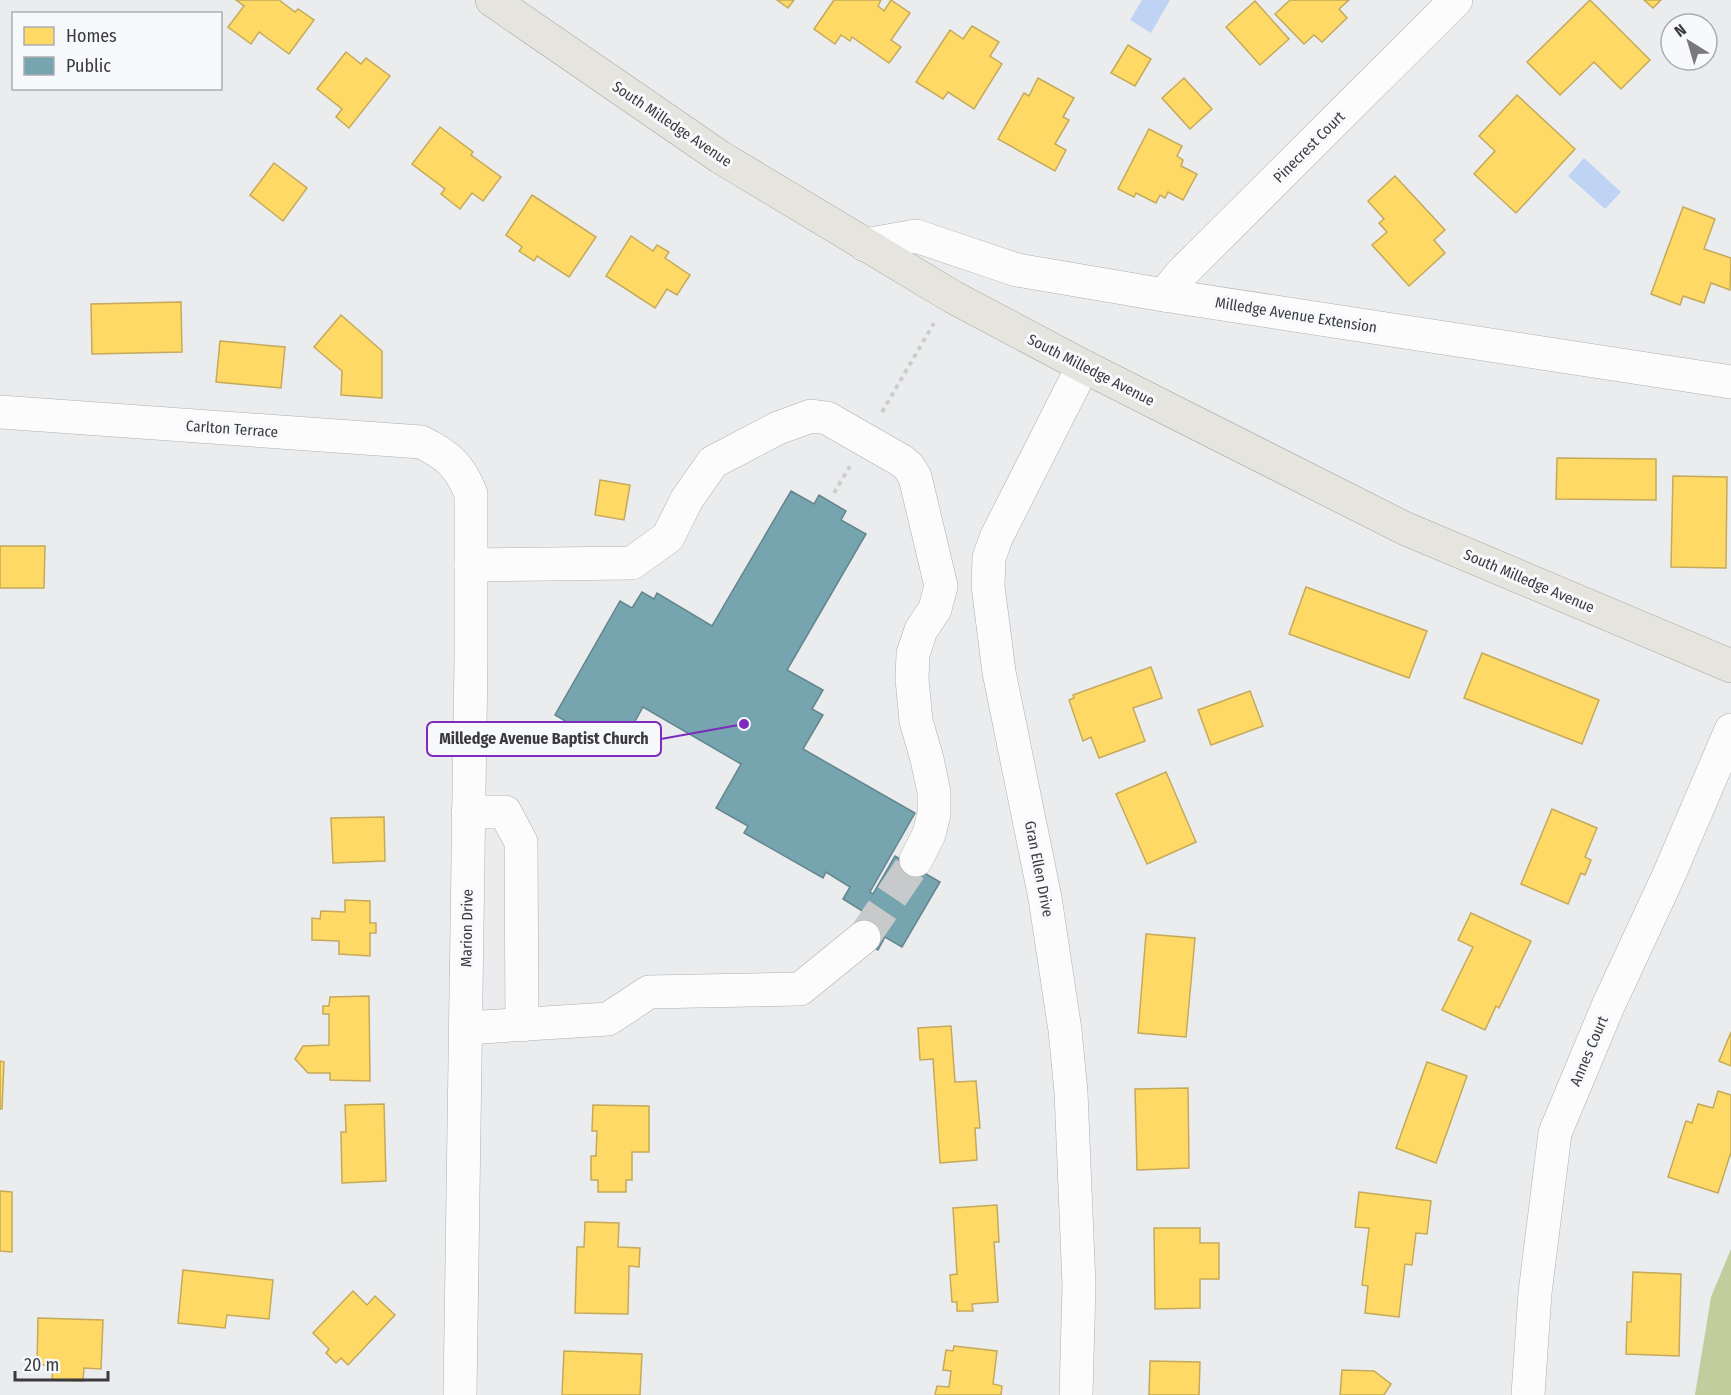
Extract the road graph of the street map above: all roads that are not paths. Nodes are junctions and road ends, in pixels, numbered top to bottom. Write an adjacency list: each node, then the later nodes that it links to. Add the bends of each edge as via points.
1 (492, 0): 3 (main road, South Milledge Avenue, via 720,157)
2 (1456, 0): 4 (street, Pinecrest Court)
3 (865, 245): 4 (street, Milledge Avenue Extension, via 916,236 1017,270); 5 (main road, South Milledge Avenue)
4 (1164, 295): 6 (street, Milledge Avenue Extension)
5 (1083, 366): 11 (street, Gran Ellen Drive, via 996,538 989,558); 12 (main road, South Milledge Avenue, via 1404,528)
6 (1731, 382)
7 (0, 412): 8 (street, Carlton Terrace, via 421,442)
8 (456, 465): 9 (street, Marion Drive, via 471,494)
9 (471, 566): 10 (street, via 632,563 668,537 687,499 713,462 778,428 811,416 827,418 909,467 915,477); 14 (street, Marion Drive)
10 (941, 586): 11 (street); 15 (street, via 935,609 921,630 913,654 916,721 934,792 929,834)
11 (988, 586): 20 (street, Gran Ellen Drive, via 999,672 1045,898 1065,1030 1078,1285)
12 (1731, 666)
13 (1731, 730): 21 (street, Annes Court, via 1555,1133 1534,1293)
14 (468, 812): 17 (street, via 505,812 521,842); 18 (street, Marion Drive)
15 (916, 860)
16 (864, 937): 17 (street, via 800,989 649,992 608,1020)
17 (522, 1024): 18 (street)
18 (466, 1028): 19 (street, Marion Drive)
19 (460, 1395)
20 (1076, 1395)
21 (1528, 1395)

